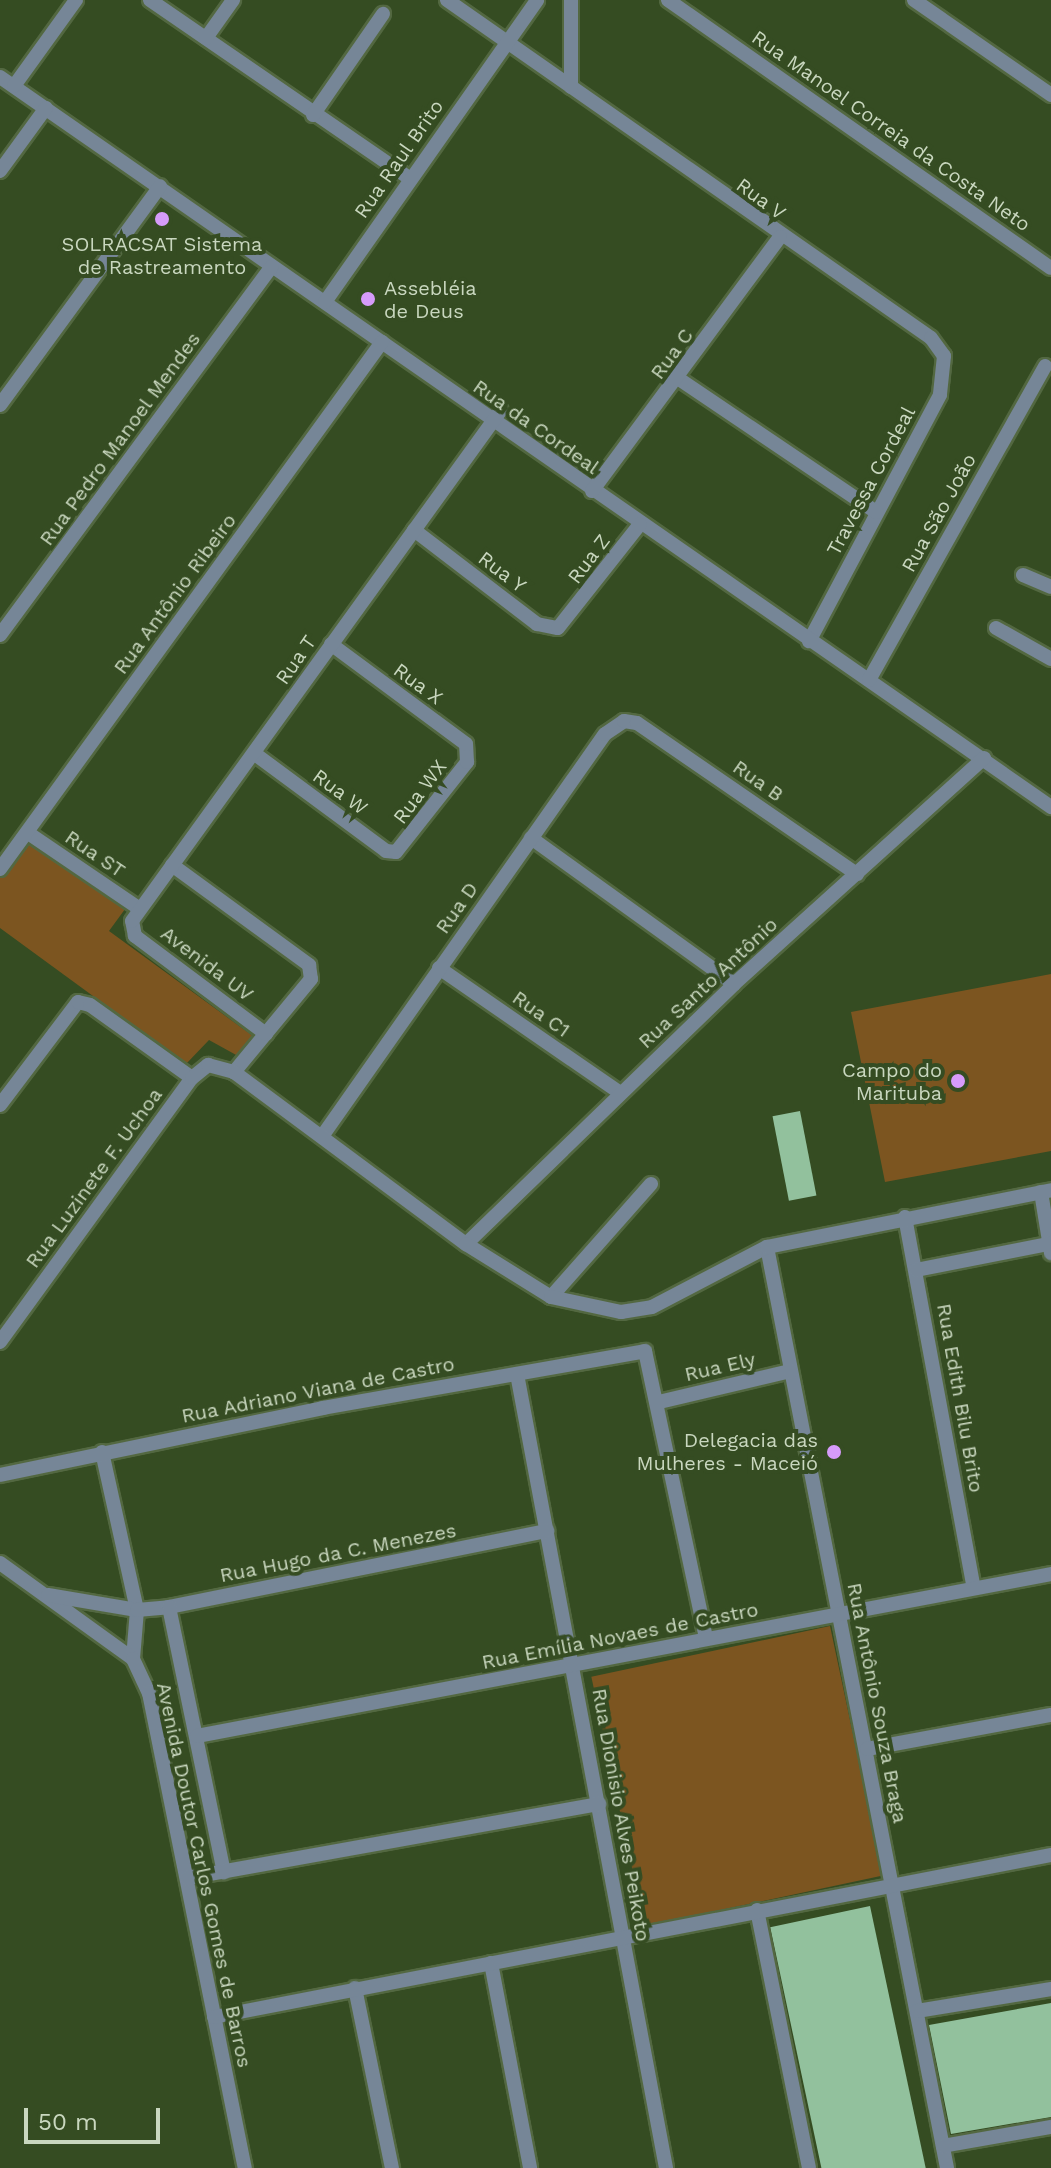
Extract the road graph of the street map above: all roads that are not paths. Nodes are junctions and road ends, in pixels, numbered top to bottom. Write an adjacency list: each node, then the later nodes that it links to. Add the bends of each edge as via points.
1 (76, 0): 13 (street)
2 (150, 0): 10 (street)
3 (233, 0): 10 (street)
4 (447, 0): 11 (street)
5 (537, 0): 11 (street, Rua Raul Brito)
6 (571, 0): 14 (street)
7 (668, 0): 23 (street, Rua Manoel Correia da Costa Neto)
8 (914, 0): 15 (street)
9 (383, 14): 17 (street)
10 (206, 38): 17 (street)
11 (506, 40): 14 (street); 19 (street, Rua Raul Brito)
12 (0, 77): 13 (street, Rua da Cordeal)
13 (14, 86): 16 (street, Rua da Cordeal)
14 (571, 87): 21 (street, Rua V)
15 (1051, 95)
16 (46, 108): 18 (street); 20 (street, Rua da Cordeal)
17 (313, 115): 19 (street)
18 (0, 171)
19 (409, 178): 24 (street, Rua Raul Brito)
20 (160, 186): 22 (street, Rua da Cordeal); 29 (street)
21 (780, 237): 25 (street, Rua V); 28 (street, Rua C)
22 (272, 266): 24 (street, Rua da Cordeal); 39 (street, Rua Pedro Manoel Mendes)
23 (1051, 268)
24 (325, 302): 26 (street, Rua da Cordeal)
25 (931, 338): 32 (street, Travessa Cordeal, via 944,356 940,395)
26 (382, 342): 30 (street, Rua da Cordeal); 49 (street, Rua Antônio Ribeiro)
27 (1045, 366): 43 (street, Rua São João)
28 (679, 379): 31 (street, Rua C); 32 (street)
29 (0, 405)
30 (497, 415): 31 (street, Rua da Cordeal); 34 (street, Rua T)
31 (592, 491): 33 (street, Rua da Cordeal)
32 (876, 512): 40 (street, Travessa Cordeal)
33 (640, 524): 37 (street, Rua Z); 40 (street, Rua da Cordeal)
34 (414, 530): 37 (street, Rua Y, via 537,624 558,628); 41 (street, Rua T)
35 (1023, 575): 36 (street)
36 (1051, 587)
37 (570, 619)
38 (996, 628): 42 (street)
39 (0, 635)
40 (809, 641): 43 (street, Rua da Cordeal)
41 (331, 644): 45 (street, Rua T); 47 (street, Rua X, via 466,744)
42 (1051, 659)
43 (869, 680): 46 (street, Rua da Cordeal)
44 (637, 723): 50 (street, Rua D, via 624,721 605,734); 54 (street, Rua B)
45 (255, 754): 51 (street, Rua W, via 386,851); 52 (street, Rua T)
46 (984, 758): 48 (street, Rua da Cordeal); 54 (street, Rua Santo Antônio)
47 (467, 762): 51 (street, Rua WX)
48 (1051, 807)
49 (28, 833): 53 (street, Rua Antônio Ribeiro); 55 (street, Rua ST)
50 (531, 838): 56 (street, Rua D); 57 (street)
51 (404, 846)
52 (172, 865): 55 (street, Rua T); 58 (street, via 309,965 311,979)
53 (0, 869)
54 (857, 874): 57 (street, Rua Santo Antônio)
55 (136, 915): 58 (street, Avenida UV, via 135,936)
56 (439, 968): 61 (street, Rua C1); 63 (street, Rua D)
57 (734, 984): 61 (street, Rua Santo Antônio)
58 (266, 1034): 59 (street)
59 (234, 1072): 60 (street, via 208,1065); 63 (street)
60 (192, 1078): 62 (street, via 90,1005 78,1002 68,1008); 72 (street, Rua Luzinete F. Uchoa)
61 (619, 1092): 67 (street, Rua Santo Antônio)
62 (0, 1105)
63 (323, 1135): 67 (street)
64 (651, 1184): 71 (street)
65 (1046, 1191): 66 (street); 69 (street)
66 (905, 1217): 68 (street); 70 (street, Rua Edith Bilu Brito)
67 (466, 1244): 71 (street)
68 (767, 1247): 71 (street, via 652,1307 621,1312); 73 (street, Rua Antônio Souza Braga)
69 (1050, 1249): 70 (street)
70 (916, 1270): 81 (street, Rua Edith Bilu Brito)
71 (551, 1297)
72 (0, 1342)
73 (790, 1371): 75 (street, Rua Ely); 85 (street, Rua Antônio Souza Braga)
74 (517, 1374): 75 (street, Rua Adriano Viana de Castro, via 645,1351); 76 (street, Rua Adriano Viana de Castro); 78 (street, Rua Dionisio Alves Peikoto)
75 (659, 1402): 86 (street)
76 (102, 1452): 77 (street, Rua Adriano Viana de Castro); 84 (street)
77 (0, 1475)
78 (547, 1531): 83 (street, Rua Hugo da C. Menezes); 88 (street, Rua Dionisio Alves Peikoto)
79 (0, 1563): 82 (street, Avenida Doutor Carlos Gomes de Barros)
80 (1051, 1574): 81 (street, Rua Emília Novaes de Castro)
81 (974, 1588): 85 (street, Rua Emília Novaes de Castro)
82 (44, 1594): 84 (street, Rua Hugo da C. Menezes); 87 (street, Avenida Doutor Carlos Gomes de Barros)
83 (169, 1607): 84 (street, Rua Hugo da C. Menezes); 90 (street)
84 (137, 1610): 87 (street)
85 (840, 1614): 86 (street, Rua Emília Novaes de Castro); 91 (street, Rua Antônio Souza Braga)
86 (706, 1638): 88 (street, Rua Emília Novaes de Castro)
87 (133, 1659): 95 (street, Avenida Doutor Carlos Gomes de Barros, via 149,1693)
88 (573, 1666): 90 (street, Rua Emília Novaes de Castro); 92 (street, Rua Dionisio Alves Peikoto)
89 (1051, 1715): 91 (street)
90 (197, 1736): 94 (street)
91 (867, 1749): 96 (street, Rua Antônio Souza Braga)
92 (599, 1804): 94 (street); 98 (street, Rua Dionisio Alves Peikoto)
93 (1051, 1855): 96 (street)
94 (224, 1872): 95 (street)
95 (187, 1878): 103 (street, Avenida Doutor Carlos Gomes de Barros)
96 (892, 1883): 97 (street); 102 (street, Rua Antônio Souza Braga)
97 (757, 1910): 98 (street); 110 (street)
98 (623, 1936): 99 (street); 109 (street, Rua Dionisio Alves Peikoto)
99 (491, 1963): 100 (street); 108 (street)
100 (355, 1988): 103 (street); 107 (street)
101 (1051, 1989): 102 (street)
102 (917, 2011): 105 (street, Rua Antônio Souza Braga)
103 (214, 2017): 106 (street, Avenida Doutor Carlos Gomes de Barros)
104 (1051, 2127): 105 (street)
105 (943, 2146): 111 (street, Rua Antônio Souza Braga)
106 (245, 2168)
107 (392, 2168)
108 (530, 2168)
109 (666, 2168)
110 (809, 2168)
111 (947, 2168)

